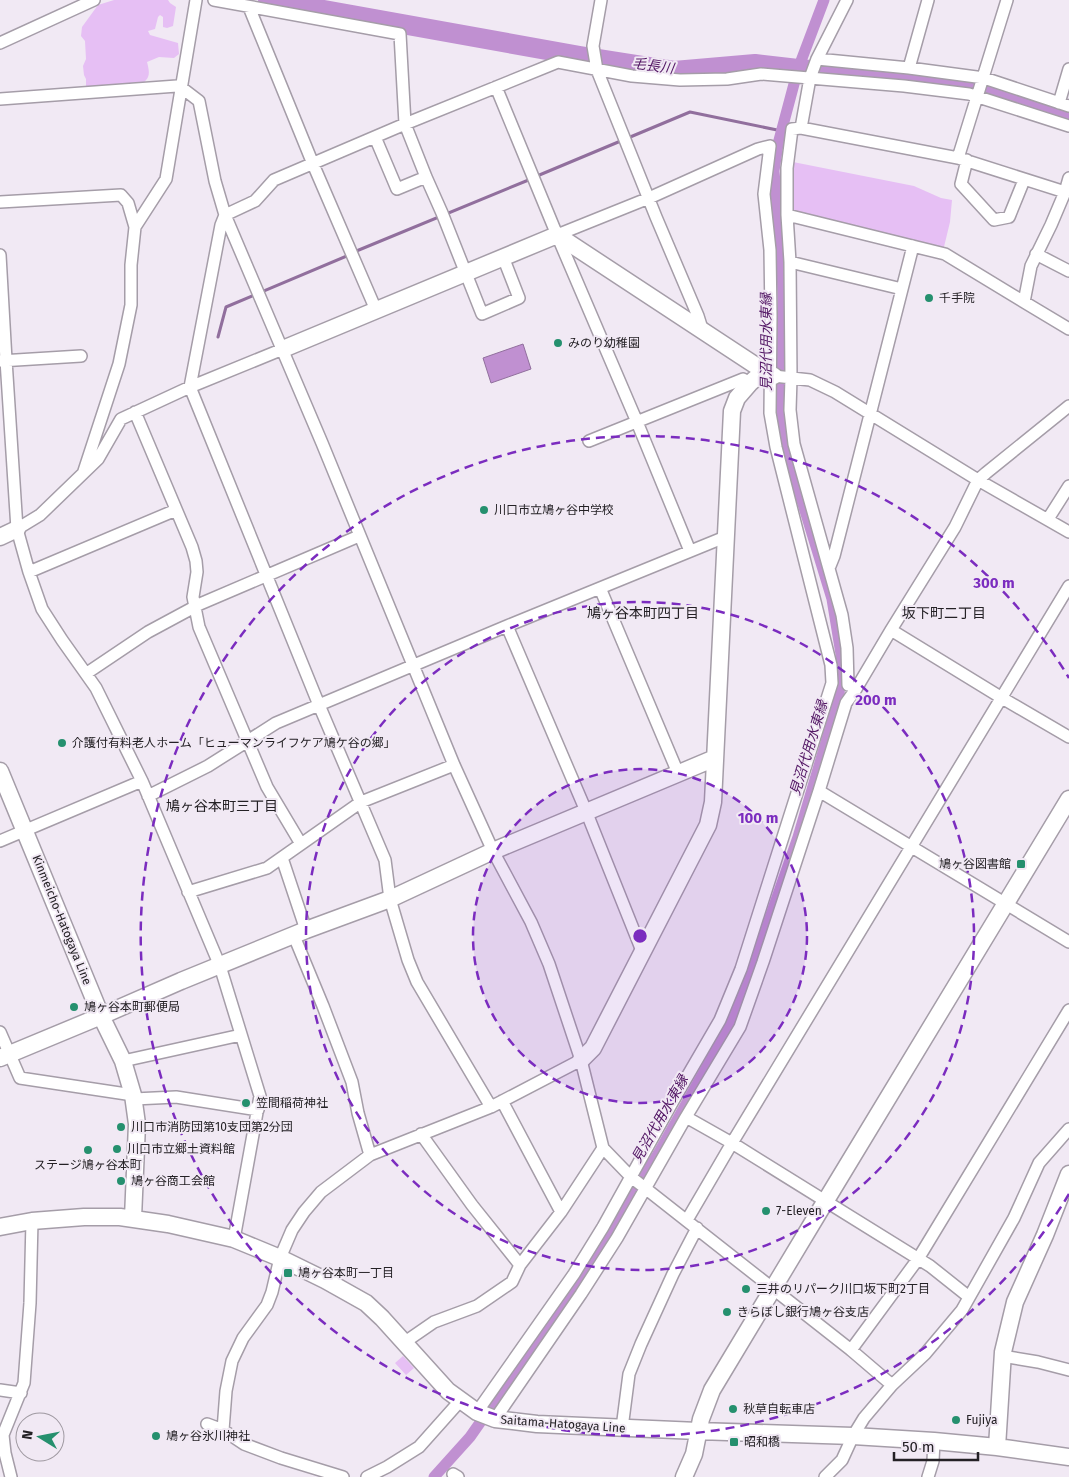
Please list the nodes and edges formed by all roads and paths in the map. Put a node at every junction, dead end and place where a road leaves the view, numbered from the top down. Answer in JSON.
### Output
{"nodes":[{"id":1,"x":94,"y":0,"type":"edge"},
{"id":2,"x":196,"y":0,"type":"edge"},
{"id":3,"x":214,"y":0,"type":"edge"},
{"id":4,"x":602,"y":0,"type":"edge"},
{"id":5,"x":847,"y":0,"type":"edge"},
{"id":6,"x":928,"y":0,"type":"edge"},
{"id":7,"x":1007,"y":0,"type":"edge"},
{"id":8,"x":249,"y":7,"type":"junction"},
{"id":9,"x":0,"y":43,"type":"edge"},
{"id":10,"x":818,"y":59,"type":"junction"},
{"id":11,"x":908,"y":68,"type":"junction"},
{"id":12,"x":1069,"y":69,"type":"edge"},
{"id":13,"x":597,"y":70,"type":"junction"},
{"id":14,"x":810,"y":78,"type":"junction"},
{"id":15,"x":984,"y":78,"type":"junction"},
{"id":16,"x":496,"y":87,"type":"junction"},
{"id":17,"x":182,"y":88,"type":"junction"},
{"id":18,"x":978,"y":97,"type":"junction"},
{"id":19,"x":0,"y":100,"type":"edge"},
{"id":20,"x":1064,"y":104,"type":"edge"},
{"id":21,"x":405,"y":124,"type":"junction"},
{"id":22,"x":1069,"y":126,"type":"edge"},
{"id":23,"x":801,"y":128,"type":"junction"},
{"id":24,"x":376,"y":137,"type":"junction"},
{"id":25,"x":963,"y":159,"type":"junction"},
{"id":26,"x":313,"y":164,"type":"junction"},
{"id":27,"x":426,"y":177,"type":"junction"},
{"id":28,"x":1069,"y":178,"type":"edge"},
{"id":29,"x":1024,"y":180,"type":"junction"},
{"id":30,"x":1065,"y":192,"type":"junction"},
{"id":31,"x":648,"y":198,"type":"junction"},
{"id":32,"x":0,"y":202,"type":"edge"},
{"id":33,"x":225,"y":214,"type":"junction"},
{"id":34,"x":787,"y":214,"type":"junction"},
{"id":35,"x":135,"y":227,"type":"junction"},
{"id":36,"x":557,"y":235,"type":"junction"},
{"id":37,"x":913,"y":246,"type":"junction"},
{"id":38,"x":1036,"y":254,"type":"junction"},
{"id":39,"x":0,"y":255,"type":"edge"},
{"id":40,"x":503,"y":258,"type":"junction"},
{"id":41,"x":790,"y":262,"type":"junction"},
{"id":42,"x":1069,"y":271,"type":"edge"},
{"id":43,"x":466,"y":274,"type":"junction"},
{"id":44,"x":902,"y":289,"type":"junction"},
{"id":45,"x":1024,"y":302,"type":"junction"},
{"id":46,"x":376,"y":310,"type":"junction"},
{"id":47,"x":1069,"y":329,"type":"edge"},
{"id":48,"x":703,"y":332,"type":"junction"},
{"id":49,"x":283,"y":349,"type":"junction"},
{"id":50,"x":81,"y":356,"type":"dead end"},
{"id":51,"x":3,"y":360,"type":"edge"},
{"id":52,"x":770,"y":374,"type":"junction"},
{"id":53,"x":791,"y":378,"type":"junction"},
{"id":54,"x":750,"y":383,"type":"junction"},
{"id":55,"x":190,"y":388,"type":"junction"},
{"id":56,"x":1069,"y":406,"type":"edge"},
{"id":57,"x":135,"y":412,"type":"junction"},
{"id":58,"x":870,"y":413,"type":"junction"},
{"id":59,"x":637,"y":422,"type":"junction"},
{"id":60,"x":589,"y":441,"type":"dead end"},
{"id":61,"x":84,"y":471,"type":"junction"},
{"id":62,"x":978,"y":480,"type":"junction"},
{"id":63,"x":1069,"y":486,"type":"edge"},
{"id":64,"x":176,"y":510,"type":"junction"},
{"id":65,"x":1048,"y":520,"type":"junction"},
{"id":66,"x":17,"y":530,"type":"junction"},
{"id":67,"x":1069,"y":532,"type":"edge"},
{"id":68,"x":360,"y":536,"type":"junction"},
{"id":69,"x":0,"y":537,"type":"edge"},
{"id":70,"x":725,"y":537,"type":"junction"},
{"id":71,"x":690,"y":551,"type":"junction"},
{"id":72,"x":830,"y":566,"type":"junction"},
{"id":73,"x":30,"y":572,"type":"junction"},
{"id":74,"x":267,"y":574,"type":"junction"},
{"id":75,"x":1069,"y":586,"type":"edge"},
{"id":76,"x":600,"y":588,"type":"junction"},
{"id":77,"x":195,"y":607,"type":"junction"},
{"id":78,"x":507,"y":626,"type":"junction"},
{"id":79,"x":891,"y":630,"type":"junction"},
{"id":80,"x":414,"y":665,"type":"junction"},
{"id":81,"x":87,"y":674,"type":"junction"},
{"id":82,"x":832,"y":683,"type":"junction"},
{"id":83,"x":852,"y":687,"type":"junction"},
{"id":84,"x":1002,"y":698,"type":"junction"},
{"id":85,"x":319,"y":705,"type":"junction"},
{"id":86,"x":1069,"y":737,"type":"edge"},
{"id":87,"x":247,"y":742,"type":"junction"},
{"id":88,"x":715,"y":758,"type":"junction"},
{"id":89,"x":454,"y":765,"type":"junction"},
{"id":90,"x":0,"y":770,"type":"edge"},
{"id":91,"x":678,"y":773,"type":"junction"},
{"id":92,"x":142,"y":781,"type":"junction"},
{"id":93,"x":819,"y":791,"type":"junction"},
{"id":94,"x":148,"y":796,"type":"junction"},
{"id":95,"x":1069,"y":800,"type":"edge"},
{"id":96,"x":361,"y":802,"type":"junction"},
{"id":97,"x":586,"y":811,"type":"junction"},
{"id":98,"x":25,"y":831,"type":"junction"},
{"id":99,"x":0,"y":841,"type":"edge"},
{"id":100,"x":301,"y":844,"type":"junction"},
{"id":101,"x":911,"y":847,"type":"junction"},
{"id":102,"x":493,"y":850,"type":"junction"},
{"id":103,"x":282,"y":858,"type":"junction"},
{"id":104,"x":188,"y":892,"type":"junction"},
{"id":105,"x":390,"y":898,"type":"junction"},
{"id":106,"x":1005,"y":904,"type":"junction"},
{"id":107,"x":300,"y":933,"type":"junction"},
{"id":108,"x":1069,"y":942,"type":"edge"},
{"id":109,"x":642,"y":951,"type":"junction"},
{"id":110,"x":220,"y":966,"type":"junction"},
{"id":111,"x":1069,"y":1010,"type":"edge"},
{"id":112,"x":102,"y":1016,"type":"junction"},
{"id":113,"x":0,"y":1032,"type":"edge"},
{"id":114,"x":241,"y":1035,"type":"junction"},
{"id":115,"x":5,"y":1056,"type":"edge"},
{"id":116,"x":581,"y":1060,"type":"junction"},
{"id":117,"x":123,"y":1061,"type":"junction"},
{"id":118,"x":134,"y":1097,"type":"junction"},
{"id":119,"x":502,"y":1101,"type":"junction"},
{"id":120,"x":491,"y":1107,"type":"junction"},
{"id":121,"x":258,"y":1110,"type":"junction"},
{"id":122,"x":686,"y":1117,"type":"junction"},
{"id":123,"x":1069,"y":1129,"type":"edge"},
{"id":124,"x":421,"y":1134,"type":"junction"},
{"id":125,"x":732,"y":1144,"type":"junction"},
{"id":126,"x":603,"y":1148,"type":"junction"},
{"id":127,"x":370,"y":1154,"type":"junction"},
{"id":128,"x":1069,"y":1174,"type":"edge"},
{"id":129,"x":631,"y":1177,"type":"junction"},
{"id":130,"x":645,"y":1188,"type":"junction"},
{"id":131,"x":825,"y":1202,"type":"junction"},
{"id":132,"x":561,"y":1212,"type":"junction"},
{"id":133,"x":133,"y":1218,"type":"junction"},
{"id":134,"x":687,"y":1220,"type":"junction"},
{"id":135,"x":32,"y":1221,"type":"junction"},
{"id":136,"x":0,"y":1227,"type":"edge"},
{"id":137,"x":697,"y":1228,"type":"junction"},
{"id":138,"x":234,"y":1239,"type":"junction"},
{"id":139,"x":280,"y":1258,"type":"junction"},
{"id":140,"x":918,"y":1259,"type":"junction"},
{"id":141,"x":520,"y":1265,"type":"junction"},
{"id":142,"x":773,"y":1288,"type":"junction"},
{"id":143,"x":968,"y":1297,"type":"junction"},
{"id":144,"x":404,"y":1342,"type":"junction"},
{"id":145,"x":851,"y":1350,"type":"junction"},
{"id":146,"x":1002,"y":1356,"type":"junction"},
{"id":147,"x":1069,"y":1370,"type":"edge"},
{"id":148,"x":892,"y":1385,"type":"junction"},
{"id":149,"x":0,"y":1390,"type":"edge"},
{"id":150,"x":21,"y":1393,"type":"junction"},
{"id":151,"x":460,"y":1401,"type":"junction"},
{"id":152,"x":485,"y":1416,"type":"junction"},
{"id":153,"x":207,"y":1424,"type":"dead end"},
{"id":154,"x":622,"y":1428,"type":"junction"},
{"id":155,"x":223,"y":1430,"type":"junction"},
{"id":156,"x":698,"y":1431,"type":"junction"},
{"id":157,"x":853,"y":1436,"type":"junction"},
{"id":158,"x":934,"y":1441,"type":"junction"},
{"id":159,"x":997,"y":1447,"type":"junction"},
{"id":160,"x":1069,"y":1457,"type":"edge"},
{"id":161,"x":0,"y":1472,"type":"edge"},
{"id":162,"x":11,"y":1477,"type":"edge"},
{"id":163,"x":343,"y":1477,"type":"edge"},
{"id":164,"x":367,"y":1477,"type":"edge"},
{"id":165,"x":684,"y":1477,"type":"edge"},
{"id":166,"x":826,"y":1477,"type":"edge"},
{"id":167,"x":928,"y":1477,"type":"edge"}],
"edges":[{"from":1,"to":9,"type":"street"},
{"from":2,"to":17,"type":"street"},
{"from":3,"to":8,"type":"street"},
{"from":4,"to":13,"type":"street"},
{"from":5,"to":10,"type":"street"},
{"from":6,"to":11,"type":"street"},
{"from":7,"to":15,"type":"street"},
{"from":8,"to":21,"type":"street"},
{"from":8,"to":26,"type":"street"},
{"from":10,"to":11,"type":"street"},
{"from":10,"to":14,"type":"street"},
{"from":11,"to":15,"type":"street"},
{"from":12,"to":20,"type":"street"},
{"from":13,"to":14,"type":"street"},
{"from":13,"to":16,"type":"street"},
{"from":13,"to":31,"type":"street"},
{"from":14,"to":18,"type":"street"},
{"from":14,"to":23,"type":"street"},
{"from":15,"to":18,"type":"street"},
{"from":15,"to":20,"type":"street"},
{"from":16,"to":21,"type":"street"},
{"from":16,"to":36,"type":"street"},
{"from":17,"to":19,"type":"street"},
{"from":17,"to":33,"type":"street"},
{"from":17,"to":35,"type":"street"},
{"from":18,"to":22,"type":"street"},
{"from":18,"to":25,"type":"street"},
{"from":21,"to":24,"type":"street"},
{"from":21,"to":27,"type":"street"},
{"from":23,"to":25,"type":"street"},
{"from":23,"to":34,"type":"street"},
{"from":24,"to":26,"type":"street"},
{"from":24,"to":27,"type":"street"},
{"from":25,"to":29,"type":"street"},
{"from":25,"to":29,"type":"street"},
{"from":26,"to":33,"type":"street"},
{"from":26,"to":46,"type":"street"},
{"from":27,"to":43,"type":"street"},
{"from":28,"to":30,"type":"street"},
{"from":29,"to":30,"type":"street"},
{"from":30,"to":38,"type":"street"},
{"from":31,"to":36,"type":"street"},
{"from":31,"to":48,"type":"street"},
{"from":31,"to":52,"type":"street"},
{"from":32,"to":35,"type":"street"},
{"from":33,"to":49,"type":"street"},
{"from":33,"to":55,"type":"street"},
{"from":34,"to":37,"type":"street"},
{"from":34,"to":41,"type":"street"},
{"from":35,"to":61,"type":"street"},
{"from":36,"to":40,"type":"street"},
{"from":36,"to":48,"type":"street"},
{"from":36,"to":59,"type":"street"},
{"from":37,"to":44,"type":"street"},
{"from":37,"to":45,"type":"street"},
{"from":38,"to":42,"type":"street"},
{"from":38,"to":45,"type":"street"},
{"from":39,"to":51,"type":"street"},
{"from":40,"to":43,"type":"street"},
{"from":40,"to":43,"type":"street"},
{"from":41,"to":44,"type":"street"},
{"from":41,"to":53,"type":"street"},
{"from":43,"to":46,"type":"street"},
{"from":44,"to":58,"type":"street"},
{"from":45,"to":47,"type":"street"},
{"from":46,"to":49,"type":"street"},
{"from":48,"to":52,"type":"street"},
{"from":49,"to":55,"type":"street"},
{"from":49,"to":68,"type":"street"},
{"from":50,"to":51,"type":"street"},
{"from":51,"to":66,"type":"street"},
{"from":52,"to":53,"type":"street"},
{"from":52,"to":54,"type":"street"},
{"from":52,"to":82,"type":"street"},
{"from":53,"to":58,"type":"street"},
{"from":53,"to":72,"type":"street"},
{"from":54,"to":59,"type":"street"},
{"from":54,"to":70,"type":"street"},
{"from":55,"to":57,"type":"street"},
{"from":55,"to":74,"type":"street"},
{"from":56,"to":62,"type":"street"},
{"from":57,"to":61,"type":"street"},
{"from":57,"to":64,"type":"street"},
{"from":58,"to":62,"type":"street"},
{"from":58,"to":72,"type":"street"},
{"from":59,"to":60,"type":"street"},
{"from":59,"to":71,"type":"street"},
{"from":61,"to":66,"type":"street"},
{"from":62,"to":65,"type":"street"},
{"from":62,"to":79,"type":"street"},
{"from":63,"to":65,"type":"street"},
{"from":64,"to":73,"type":"street"},
{"from":64,"to":77,"type":"street"},
{"from":65,"to":67,"type":"street"},
{"from":66,"to":69,"type":"street"},
{"from":66,"to":73,"type":"street"},
{"from":68,"to":74,"type":"street"},
{"from":68,"to":80,"type":"street"},
{"from":70,"to":71,"type":"street"},
{"from":70,"to":88,"type":"street"},
{"from":71,"to":76,"type":"street"},
{"from":72,"to":83,"type":"street"},
{"from":73,"to":81,"type":"street"},
{"from":74,"to":77,"type":"street"},
{"from":74,"to":85,"type":"street"},
{"from":75,"to":84,"type":"street"},
{"from":76,"to":78,"type":"street"},
{"from":76,"to":91,"type":"street"},
{"from":77,"to":81,"type":"street"},
{"from":77,"to":87,"type":"street"},
{"from":78,"to":80,"type":"street"},
{"from":78,"to":97,"type":"street"},
{"from":79,"to":83,"type":"street"},
{"from":79,"to":84,"type":"street"},
{"from":80,"to":85,"type":"street"},
{"from":80,"to":89,"type":"street"},
{"from":81,"to":92,"type":"street"},
{"from":82,"to":83,"type":"street"},
{"from":82,"to":129,"type":"street"},
{"from":83,"to":93,"type":"street"},
{"from":84,"to":86,"type":"street"},
{"from":84,"to":101,"type":"street"},
{"from":85,"to":87,"type":"street"},
{"from":85,"to":96,"type":"street"},
{"from":87,"to":94,"type":"street"},
{"from":87,"to":100,"type":"street"},
{"from":88,"to":91,"type":"street"},
{"from":88,"to":109,"type":"street"},
{"from":89,"to":96,"type":"street"},
{"from":89,"to":102,"type":"street"},
{"from":90,"to":98,"type":"street","name":"Kinmeicho-Hatogaya Line"},
{"from":91,"to":97,"type":"street"},
{"from":92,"to":94,"type":"street"},
{"from":92,"to":98,"type":"street"},
{"from":93,"to":101,"type":"street"},
{"from":93,"to":122,"type":"street"},
{"from":94,"to":104,"type":"street"},
{"from":95,"to":106,"type":"street"},
{"from":96,"to":100,"type":"street"},
{"from":96,"to":105,"type":"street"},
{"from":97,"to":102,"type":"street"},
{"from":97,"to":109,"type":"street"},
{"from":98,"to":99,"type":"street"},
{"from":98,"to":112,"type":"street","name":"Kinmeicho-Hatogaya Line"},
{"from":100,"to":103,"type":"street"},
{"from":101,"to":106,"type":"street"},
{"from":101,"to":125,"type":"street"},
{"from":102,"to":105,"type":"street"},
{"from":102,"to":116,"type":"street"},
{"from":103,"to":104,"type":"street"},
{"from":103,"to":107,"type":"street"},
{"from":104,"to":110,"type":"street"},
{"from":105,"to":107,"type":"street"},
{"from":105,"to":120,"type":"street"},
{"from":106,"to":108,"type":"street"},
{"from":106,"to":131,"type":"street"},
{"from":107,"to":110,"type":"street"},
{"from":107,"to":127,"type":"street"},
{"from":109,"to":116,"type":"street"},
{"from":110,"to":112,"type":"street"},
{"from":110,"to":114,"type":"street"},
{"from":111,"to":140,"type":"street"},
{"from":112,"to":115,"type":"street"},
{"from":112,"to":117,"type":"street","name":"Kinmeicho-Hatogaya Line"},
{"from":113,"to":115,"type":"street"},
{"from":114,"to":117,"type":"street"},
{"from":114,"to":121,"type":"street"},
{"from":115,"to":118,"type":"street"},
{"from":116,"to":119,"type":"street"},
{"from":116,"to":126,"type":"street"},
{"from":117,"to":118,"type":"street","name":"Kinmeicho-Hatogaya Line"},
{"from":118,"to":121,"type":"street"},
{"from":118,"to":133,"type":"street","name":"Kinmeicho-Hatogaya Line"},
{"from":119,"to":120,"type":"street"},
{"from":119,"to":132,"type":"street"},
{"from":120,"to":124,"type":"street"},
{"from":121,"to":138,"type":"street"},
{"from":122,"to":125,"type":"street"},
{"from":122,"to":130,"type":"street"},
{"from":123,"to":143,"type":"street"},
{"from":124,"to":127,"type":"street"},
{"from":124,"to":141,"type":"street"},
{"from":125,"to":131,"type":"street"},
{"from":125,"to":134,"type":"street"},
{"from":126,"to":129,"type":"street"},
{"from":126,"to":132,"type":"street"},
{"from":127,"to":139,"type":"street"},
{"from":128,"to":146,"type":"street"},
{"from":129,"to":130,"type":"street"},
{"from":129,"to":152,"type":"street"},
{"from":130,"to":134,"type":"street"},
{"from":130,"to":152,"type":"street"},
{"from":131,"to":140,"type":"street"},
{"from":131,"to":142,"type":"street"},
{"from":132,"to":141,"type":"street"},
{"from":133,"to":135,"type":"street","name":"Saitama-Hatogaya Line"},
{"from":133,"to":138,"type":"street","name":"Saitama-Hatogaya Line"},
{"from":134,"to":137,"type":"street"},
{"from":135,"to":136,"type":"street","name":"Saitama-Hatogaya Line"},
{"from":135,"to":150,"type":"street"},
{"from":137,"to":142,"type":"street"},
{"from":137,"to":154,"type":"street"},
{"from":138,"to":139,"type":"street","name":"Saitama-Hatogaya Line"},
{"from":139,"to":144,"type":"street","name":"Saitama-Hatogaya Line"},
{"from":139,"to":155,"type":"street"},
{"from":140,"to":143,"type":"street"},
{"from":140,"to":145,"type":"street"},
{"from":141,"to":144,"type":"street"},
{"from":142,"to":145,"type":"street"},
{"from":142,"to":156,"type":"street"},
{"from":143,"to":148,"type":"street"},
{"from":144,"to":151,"type":"street","name":"Saitama-Hatogaya Line"},
{"from":145,"to":148,"type":"street"},
{"from":146,"to":147,"type":"street"},
{"from":146,"to":159,"type":"street"},
{"from":148,"to":157,"type":"street"},
{"from":149,"to":150,"type":"street"},
{"from":150,"to":162,"type":"street"},
{"from":151,"to":152,"type":"street","name":"Saitama-Hatogaya Line"},
{"from":151,"to":164,"type":"street"},
{"from":152,"to":154,"type":"street","name":"Saitama-Hatogaya Line"},
{"from":153,"to":155,"type":"street"},
{"from":154,"to":156,"type":"street","name":"Saitama-Hatogaya Line"},
{"from":155,"to":163,"type":"street"},
{"from":156,"to":157,"type":"street","name":"Saitama-Hatogaya Line"},
{"from":156,"to":165,"type":"street"},
{"from":157,"to":158,"type":"street","name":"Saitama-Hatogaya Line"},
{"from":157,"to":166,"type":"street"},
{"from":158,"to":159,"type":"street","name":"Saitama-Hatogaya Line"},
{"from":158,"to":167,"type":"street"},
{"from":159,"to":160,"type":"street","name":"Saitama-Hatogaya Line"},
{"from":161,"to":162,"type":"street"}]}
